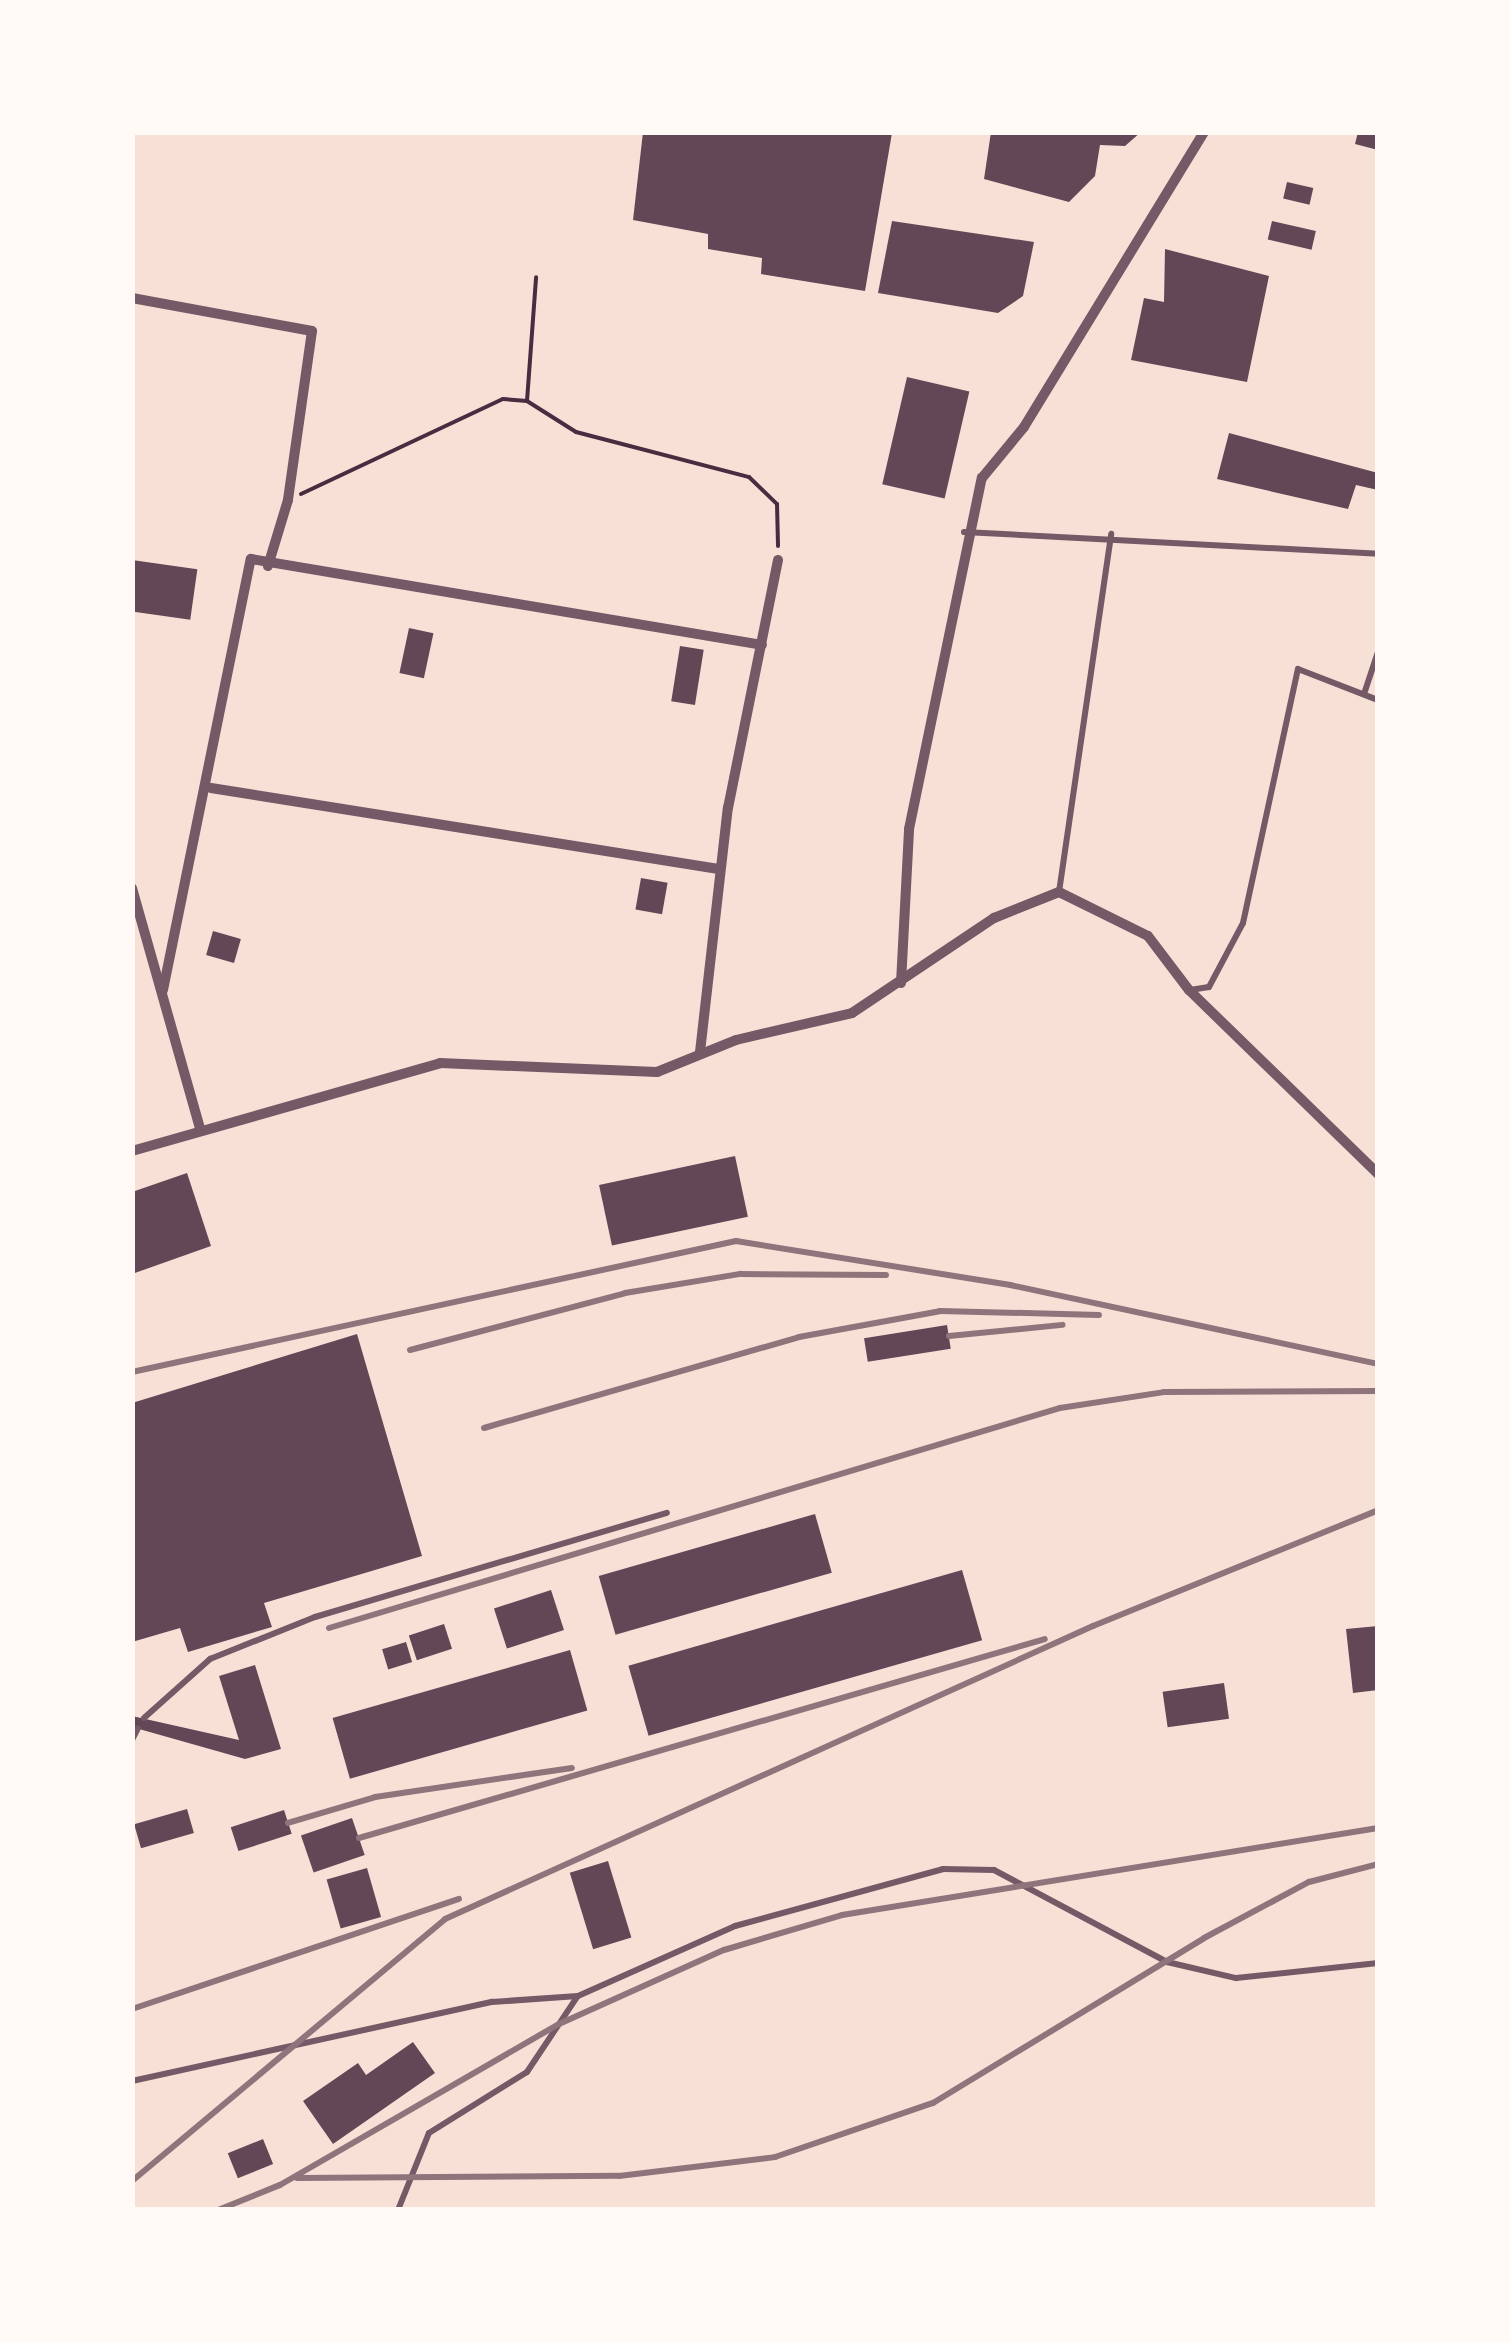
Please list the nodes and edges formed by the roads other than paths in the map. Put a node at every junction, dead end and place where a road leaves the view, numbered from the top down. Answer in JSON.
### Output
{"nodes":[{"id":1,"x":1204,"y":132,"type":"edge"},
{"id":2,"x":132,"y":298,"type":"edge"},
{"id":3,"x":964,"y":532,"type":"junction"},
{"id":4,"x":1111,"y":534,"type":"junction"},
{"id":5,"x":1378,"y":554,"type":"edge"},
{"id":6,"x":778,"y":560,"type":"road end"},
{"id":7,"x":268,"y":566,"type":"junction"},
{"id":8,"x":762,"y":645,"type":"junction"},
{"id":9,"x":1378,"y":652,"type":"edge"},
{"id":10,"x":1364,"y":694,"type":"junction"},
{"id":11,"x":1378,"y":700,"type":"edge"},
{"id":12,"x":210,"y":788,"type":"junction"},
{"id":13,"x":719,"y":869,"type":"junction"},
{"id":14,"x":132,"y":888,"type":"edge"},
{"id":15,"x":1059,"y":892,"type":"junction"},
{"id":16,"x":901,"y":982,"type":"junction"},
{"id":17,"x":163,"y":990,"type":"junction"},
{"id":18,"x":1189,"y":990,"type":"junction"},
{"id":19,"x":700,"y":1052,"type":"junction"},
{"id":20,"x":200,"y":1128,"type":"junction"},
{"id":21,"x":132,"y":1151,"type":"edge"},
{"id":22,"x":1378,"y":1174,"type":"edge"},
{"id":23,"x":668,"y":1513,"type":"dead end"},
{"id":24,"x":144,"y":1718,"type":"dead end"},
{"id":25,"x":138,"y":1728,"type":"dead end"},
{"id":26,"x":132,"y":1740,"type":"edge"},
{"id":27,"x":1378,"y":1963,"type":"edge"},
{"id":28,"x":578,"y":1996,"type":"junction"},
{"id":29,"x":132,"y":2081,"type":"edge"},
{"id":30,"x":398,"y":2210,"type":"edge"}],
"edges":[{"from":1,"to":3,"type":"street"},
{"from":2,"to":7,"type":"street"},
{"from":3,"to":4,"type":"lane"},
{"from":3,"to":16,"type":"street"},
{"from":4,"to":5,"type":"lane"},
{"from":4,"to":15,"type":"lane"},
{"from":6,"to":8,"type":"street"},
{"from":7,"to":8,"type":"street"},
{"from":7,"to":12,"type":"street"},
{"from":8,"to":13,"type":"street"},
{"from":9,"to":10,"type":"lane"},
{"from":10,"to":11,"type":"lane"},
{"from":10,"to":18,"type":"lane"},
{"from":12,"to":13,"type":"street"},
{"from":12,"to":17,"type":"street"},
{"from":13,"to":19,"type":"street"},
{"from":14,"to":17,"type":"street"},
{"from":15,"to":16,"type":"street"},
{"from":15,"to":18,"type":"street"},
{"from":16,"to":19,"type":"street"},
{"from":17,"to":20,"type":"street"},
{"from":18,"to":22,"type":"street"},
{"from":19,"to":20,"type":"street"},
{"from":20,"to":21,"type":"street"},
{"from":23,"to":24,"type":"lane"},
{"from":25,"to":26,"type":"lane"},
{"from":27,"to":28,"type":"lane"},
{"from":28,"to":29,"type":"lane"},
{"from":28,"to":30,"type":"lane"}]}
